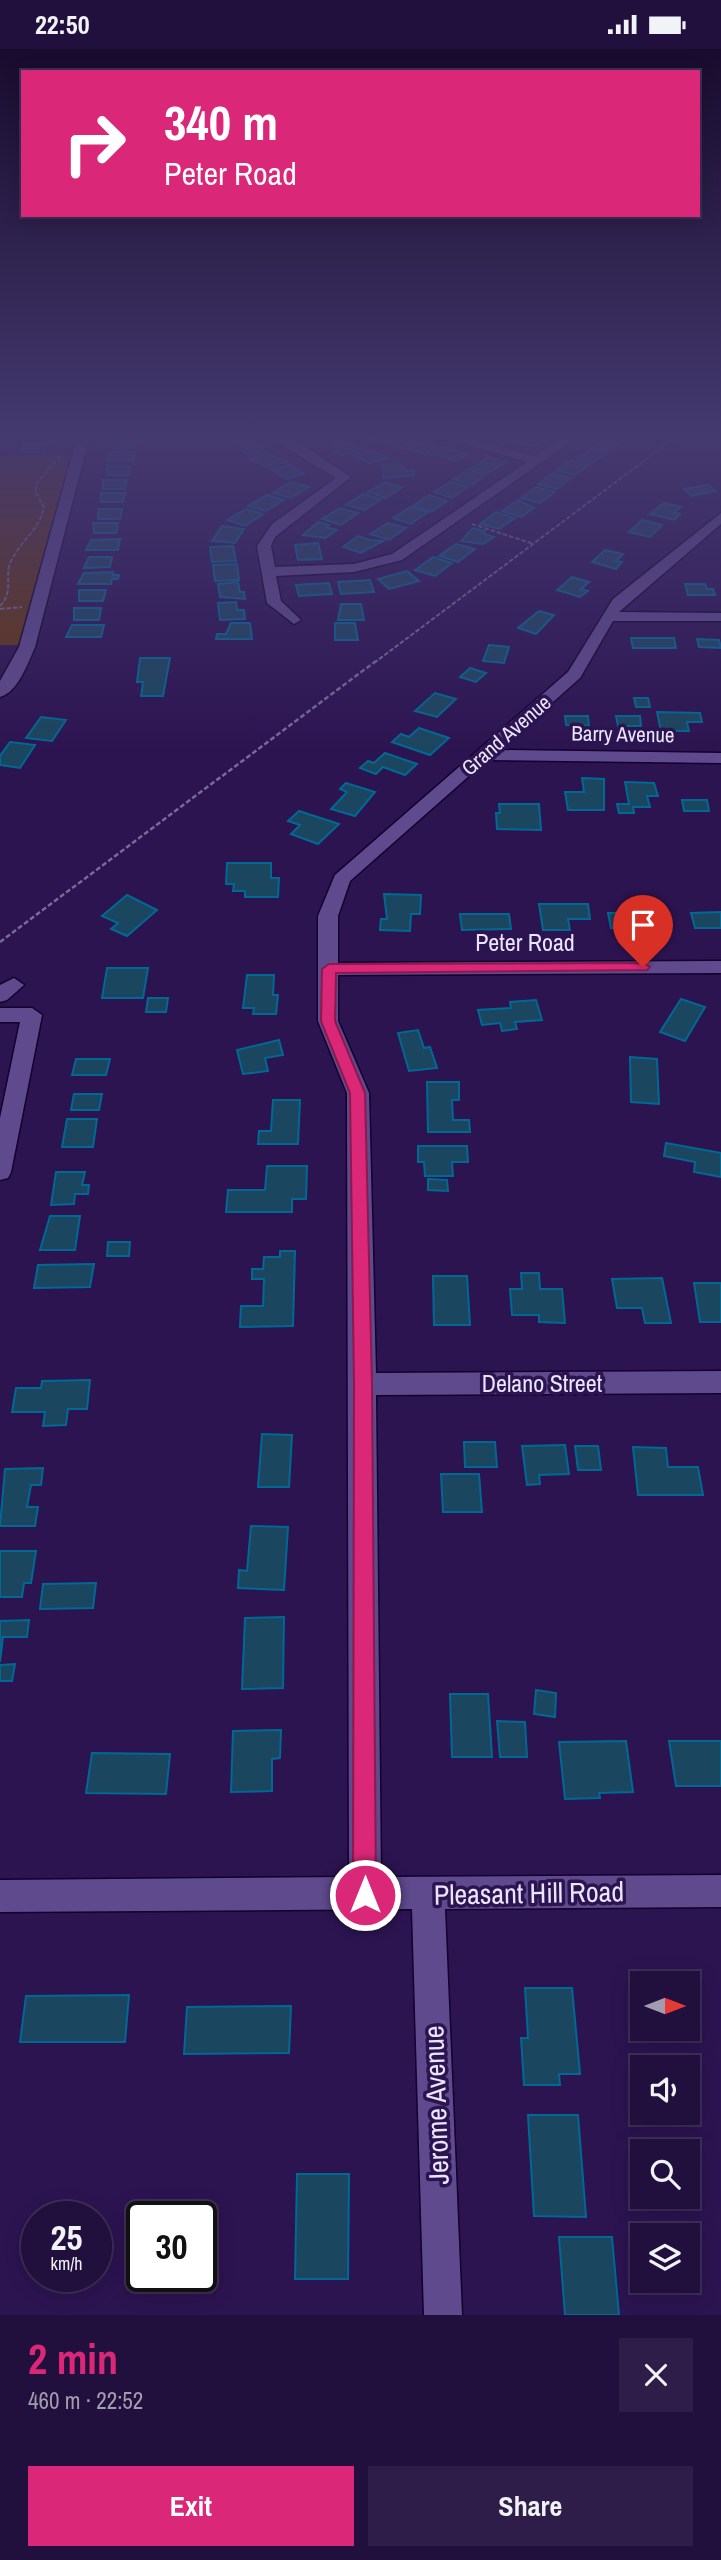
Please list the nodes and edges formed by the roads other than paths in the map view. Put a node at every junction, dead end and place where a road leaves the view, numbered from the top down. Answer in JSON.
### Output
{"nodes":[{"id":1,"x":56,"y":540,"type":"edge"},
{"id":2,"x":267,"y":540,"type":"edge"},
{"id":3,"x":422,"y":540,"type":"edge"},
{"id":4,"x":693,"y":540,"type":"edge"},
{"id":5,"x":268,"y":572,"type":"junction"},
{"id":6,"x":607,"y":616,"type":"junction"},
{"id":7,"x":721,"y":617,"type":"edge"},
{"id":8,"x":294,"y":621,"type":"dead end"},
{"id":9,"x":0,"y":692,"type":"edge"},
{"id":10,"x":483,"y":755,"type":"junction"},
{"id":11,"x":721,"y":758,"type":"edge"},
{"id":12,"x":721,"y":967,"type":"edge"},
{"id":13,"x":329,"y":969,"type":"junction"},
{"id":14,"x":0,"y":1015,"type":"edge"},
{"id":15,"x":0,"y":1172,"type":"edge"},
{"id":16,"x":721,"y":1382,"type":"edge"},
{"id":17,"x":363,"y":1384,"type":"junction"},
{"id":18,"x":721,"y":1891,"type":"edge"},
{"id":19,"x":428,"y":1894,"type":"junction"},
{"id":20,"x":365,"y":1895,"type":"junction"},
{"id":21,"x":0,"y":1896,"type":"edge"},
{"id":22,"x":443,"y":2315,"type":"edge"}],
"edges":[{"from":1,"to":9,"type":"street"},
{"from":2,"to":5,"type":"street"},
{"from":3,"to":5,"type":"street"},
{"from":4,"to":6,"type":"street","name":"Grand Avenue"},
{"from":5,"to":8,"type":"street"},
{"from":6,"to":7,"type":"street"},
{"from":6,"to":10,"type":"street","name":"Grand Avenue"},
{"from":10,"to":11,"type":"street","name":"Barry Avenue"},
{"from":10,"to":13,"type":"street","name":"Grand Avenue"},
{"from":12,"to":13,"type":"street","name":"Peter Road"},
{"from":13,"to":17,"type":"street"},
{"from":14,"to":15,"type":"street"},
{"from":16,"to":17,"type":"street","name":"Delano Street"},
{"from":17,"to":20,"type":"street"},
{"from":18,"to":19,"type":"street","name":"Pleasant Hill Road"},
{"from":19,"to":20,"type":"street","name":"Pleasant Hill Road"},
{"from":19,"to":22,"type":"street","name":"Jerome Avenue"},
{"from":20,"to":21,"type":"street","name":"Pleasant Hill Road"}]}
